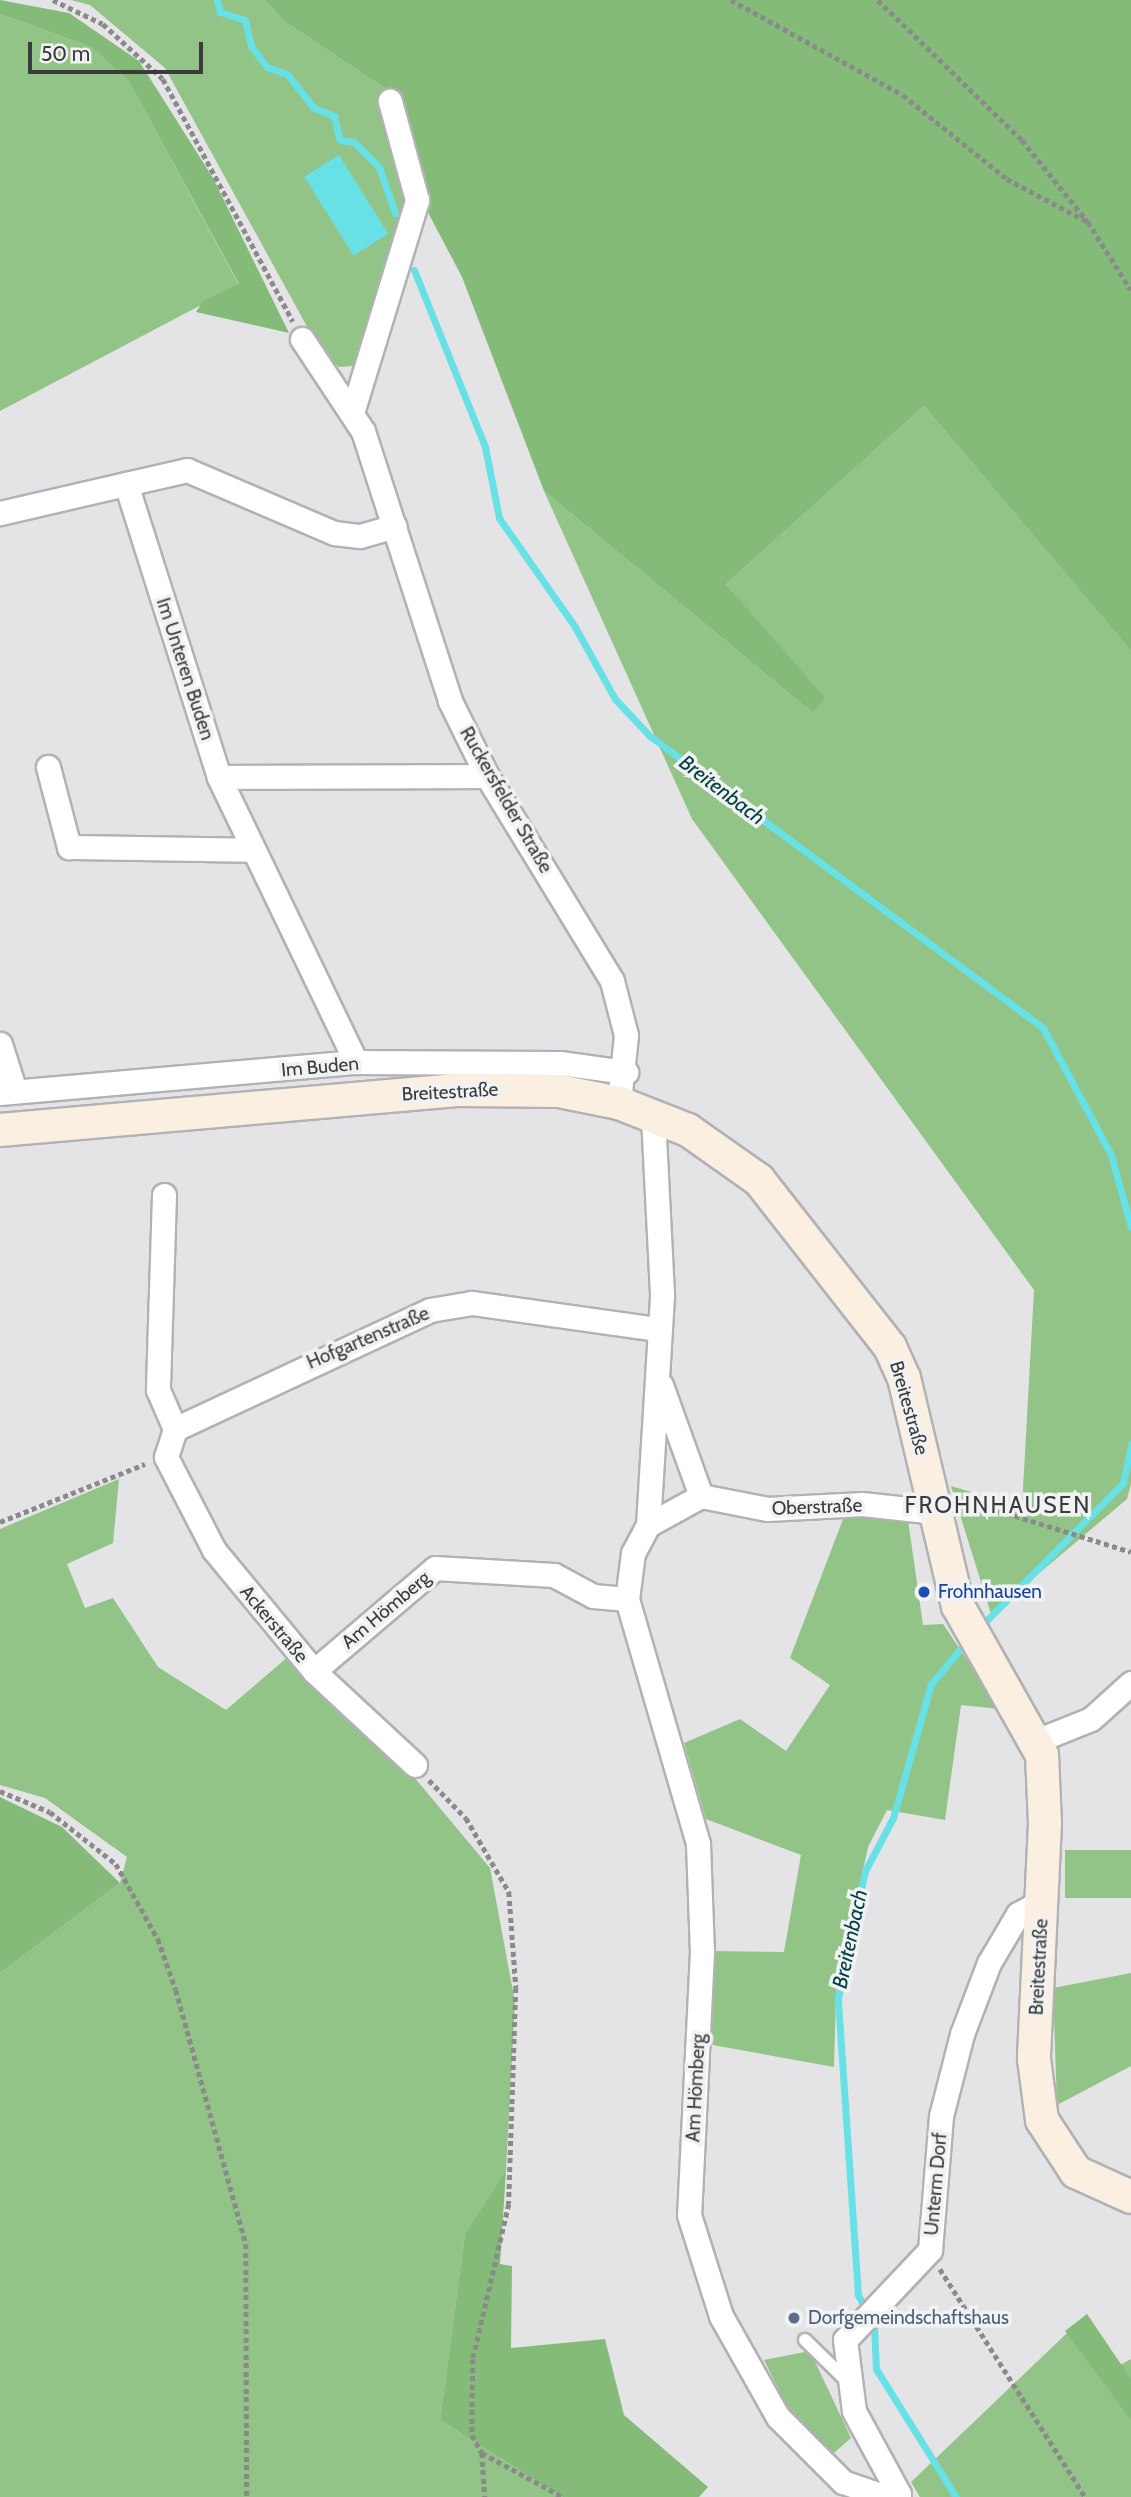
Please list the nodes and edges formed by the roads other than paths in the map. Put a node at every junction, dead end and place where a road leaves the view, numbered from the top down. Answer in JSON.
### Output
{"nodes":[{"id":1,"x":390,"y":101,"type":"dead end"},
{"id":2,"x":302,"y":339,"type":"road end"},
{"id":3,"x":352,"y":413,"type":"junction"},
{"id":4,"x":126,"y":484,"type":"junction"},
{"id":5,"x":0,"y":513,"type":"edge"},
{"id":6,"x":395,"y":526,"type":"junction"},
{"id":7,"x":48,"y":767,"type":"dead end"},
{"id":8,"x":487,"y":776,"type":"junction"},
{"id":9,"x":219,"y":777,"type":"junction"},
{"id":10,"x":253,"y":850,"type":"junction"},
{"id":11,"x":0,"y":1044,"type":"edge"},
{"id":12,"x":356,"y":1062,"type":"junction"},
{"id":13,"x":626,"y":1072,"type":"junction"},
{"id":14,"x":7,"y":1092,"type":"edge"},
{"id":15,"x":619,"y":1103,"type":"junction"},
{"id":16,"x":653,"y":1115,"type":"junction"},
{"id":17,"x":0,"y":1130,"type":"edge"},
{"id":18,"x":164,"y":1195,"type":"dead end"},
{"id":19,"x":657,"y":1329,"type":"junction"},
{"id":20,"x":657,"y":1375,"type":"junction"},
{"id":21,"x":175,"y":1429,"type":"junction"},
{"id":22,"x":701,"y":1496,"type":"junction"},
{"id":23,"x":935,"y":1506,"type":"junction"},
{"id":24,"x":648,"y":1525,"type":"junction"},
{"id":25,"x":627,"y":1599,"type":"junction"},
{"id":26,"x":314,"y":1671,"type":"junction"},
{"id":27,"x":1131,"y":1683,"type":"edge"},
{"id":28,"x":1036,"y":1741,"type":"junction"},
{"id":29,"x":415,"y":1765,"type":"road end"},
{"id":30,"x":1043,"y":1900,"type":"junction"},
{"id":31,"x":1131,"y":2197,"type":"edge"},
{"id":32,"x":805,"y":2340,"type":"dead end"},
{"id":33,"x":848,"y":2382,"type":"junction"},
{"id":34,"x":899,"y":2494,"type":"joint"}],
"edges":[{"from":1,"to":3,"type":"street"},
{"from":2,"to":3,"type":"street","name":"Ruckersfelder Straße"},
{"from":3,"to":6,"type":"street","name":"Ruckersfelder Straße"},
{"from":4,"to":5,"type":"street"},
{"from":4,"to":6,"type":"street"},
{"from":4,"to":9,"type":"street","name":"Im Unteren Buden"},
{"from":6,"to":8,"type":"street","name":"Ruckersfelder Straße"},
{"from":7,"to":10,"type":"street"},
{"from":8,"to":9,"type":"street"},
{"from":8,"to":13,"type":"street","name":"Ruckersfelder Straße"},
{"from":9,"to":10,"type":"street","name":"Im Unteren Buden"},
{"from":10,"to":12,"type":"street","name":"Im Unteren Buden"},
{"from":11,"to":14,"type":"street","name":"Im Buden"},
{"from":12,"to":13,"type":"street","name":"Im Buden"},
{"from":12,"to":14,"type":"street","name":"Im Buden"},
{"from":13,"to":15,"type":"street","name":"Ruckersfelder Straße"},
{"from":15,"to":16,"type":"street","name":"Breitestraße"},
{"from":15,"to":17,"type":"street","name":"Breitestraße"},
{"from":16,"to":19,"type":"street"},
{"from":16,"to":23,"type":"street","name":"Breitestraße"},
{"from":18,"to":21,"type":"street"},
{"from":19,"to":20,"type":"street"},
{"from":19,"to":21,"type":"street","name":"Hofgartenstraße"},
{"from":20,"to":22,"type":"street"},
{"from":20,"to":24,"type":"street"},
{"from":21,"to":26,"type":"street","name":"Ackerstraße"},
{"from":22,"to":23,"type":"street","name":"Oberstraße"},
{"from":22,"to":24,"type":"street"},
{"from":23,"to":28,"type":"street","name":"Breitestraße"},
{"from":24,"to":25,"type":"street","name":"Am Hömberg"},
{"from":25,"to":26,"type":"street","name":"Am Hömberg"},
{"from":25,"to":34,"type":"street","name":"Am Hömberg"},
{"from":26,"to":29,"type":"street","name":"Ackerstraße"},
{"from":27,"to":28,"type":"street"},
{"from":28,"to":30,"type":"street","name":"Breitestraße"},
{"from":30,"to":31,"type":"street","name":"Breitestraße"},
{"from":30,"to":33,"type":"street","name":"Unterm Dorf"},
{"from":32,"to":33,"type":"lane"},
{"from":33,"to":34,"type":"street","name":"Unterm Dorf"}]}
